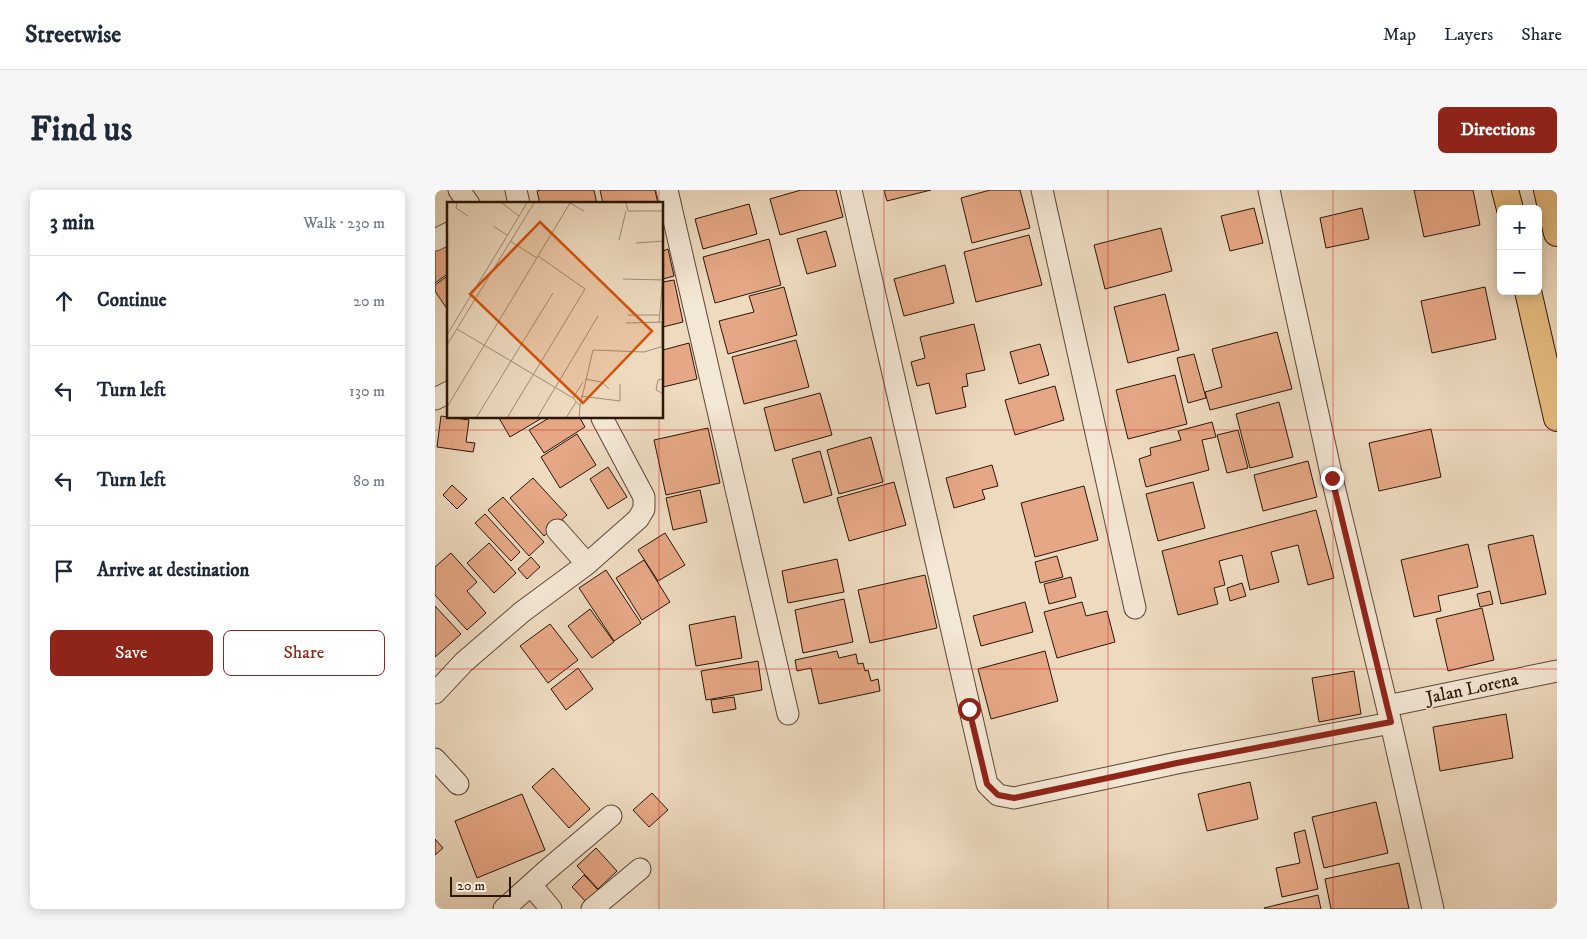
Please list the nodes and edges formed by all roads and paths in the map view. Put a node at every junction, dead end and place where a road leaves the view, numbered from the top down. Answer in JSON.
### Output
{"nodes":[{"id":1,"x":459,"y":190,"type":"edge"},
{"id":2,"x":667,"y":190,"type":"edge"},
{"id":3,"x":851,"y":190,"type":"edge"},
{"id":4,"x":1042,"y":190,"type":"edge"},
{"id":5,"x":1269,"y":190,"type":"edge"},
{"id":6,"x":1505,"y":190,"type":"edge"},
{"id":7,"x":1547,"y":190,"type":"edge"},
{"id":8,"x":468,"y":202,"type":"edge"},
{"id":9,"x":1508,"y":205,"type":"edge"},
{"id":10,"x":1557,"y":233,"type":"edge"},
{"id":11,"x":447,"y":234,"type":"edge"},
{"id":12,"x":435,"y":240,"type":"edge"},
{"id":13,"x":1529,"y":295,"type":"edge"},
{"id":14,"x":447,"y":393,"type":"edge"},
{"id":15,"x":435,"y":399,"type":"edge"},
{"id":16,"x":1557,"y":418,"type":"edge"},
{"id":17,"x":602,"y":419,"type":"edge"},
{"id":18,"x":557,"y":530,"type":"dead end"},
{"id":19,"x":587,"y":564,"type":"junction"},
{"id":20,"x":1135,"y":608,"type":"dead end"},
{"id":21,"x":1557,"y":671,"type":"edge"},
{"id":22,"x":435,"y":693,"type":"edge"},
{"id":23,"x":788,"y":714,"type":"dead end"},
{"id":24,"x":1389,"y":714,"type":"junction"},
{"id":25,"x":435,"y":759,"type":"edge"},
{"id":26,"x":458,"y":784,"type":"dead end"},
{"id":27,"x":611,"y":816,"type":"dead end"},
{"id":28,"x":639,"y":869,"type":"dead end"},
{"id":29,"x":531,"y":885,"type":"junction"},
{"id":30,"x":504,"y":909,"type":"edge"},
{"id":31,"x":551,"y":909,"type":"edge"},
{"id":32,"x":592,"y":909,"type":"edge"},
{"id":33,"x":1433,"y":909,"type":"edge"}],
"edges":[{"from":1,"to":8,"type":"street"},
{"from":2,"to":23,"type":"street"},
{"from":3,"to":24,"type":"street","name":"Jalan Lorena"},
{"from":4,"to":20,"type":"street"},
{"from":5,"to":24,"type":"street"},
{"from":6,"to":9,"type":"main road"},
{"from":7,"to":10,"type":"main road"},
{"from":11,"to":12,"type":"street"},
{"from":13,"to":16,"type":"main road"},
{"from":14,"to":15,"type":"street"},
{"from":17,"to":19,"type":"street"},
{"from":18,"to":19,"type":"street"},
{"from":19,"to":22,"type":"street"},
{"from":21,"to":24,"type":"street","name":"Jalan Lorena"},
{"from":24,"to":33,"type":"street"},
{"from":25,"to":26,"type":"street"},
{"from":27,"to":29,"type":"street"},
{"from":28,"to":32,"type":"street"},
{"from":29,"to":30,"type":"street"},
{"from":29,"to":31,"type":"street"}]}
